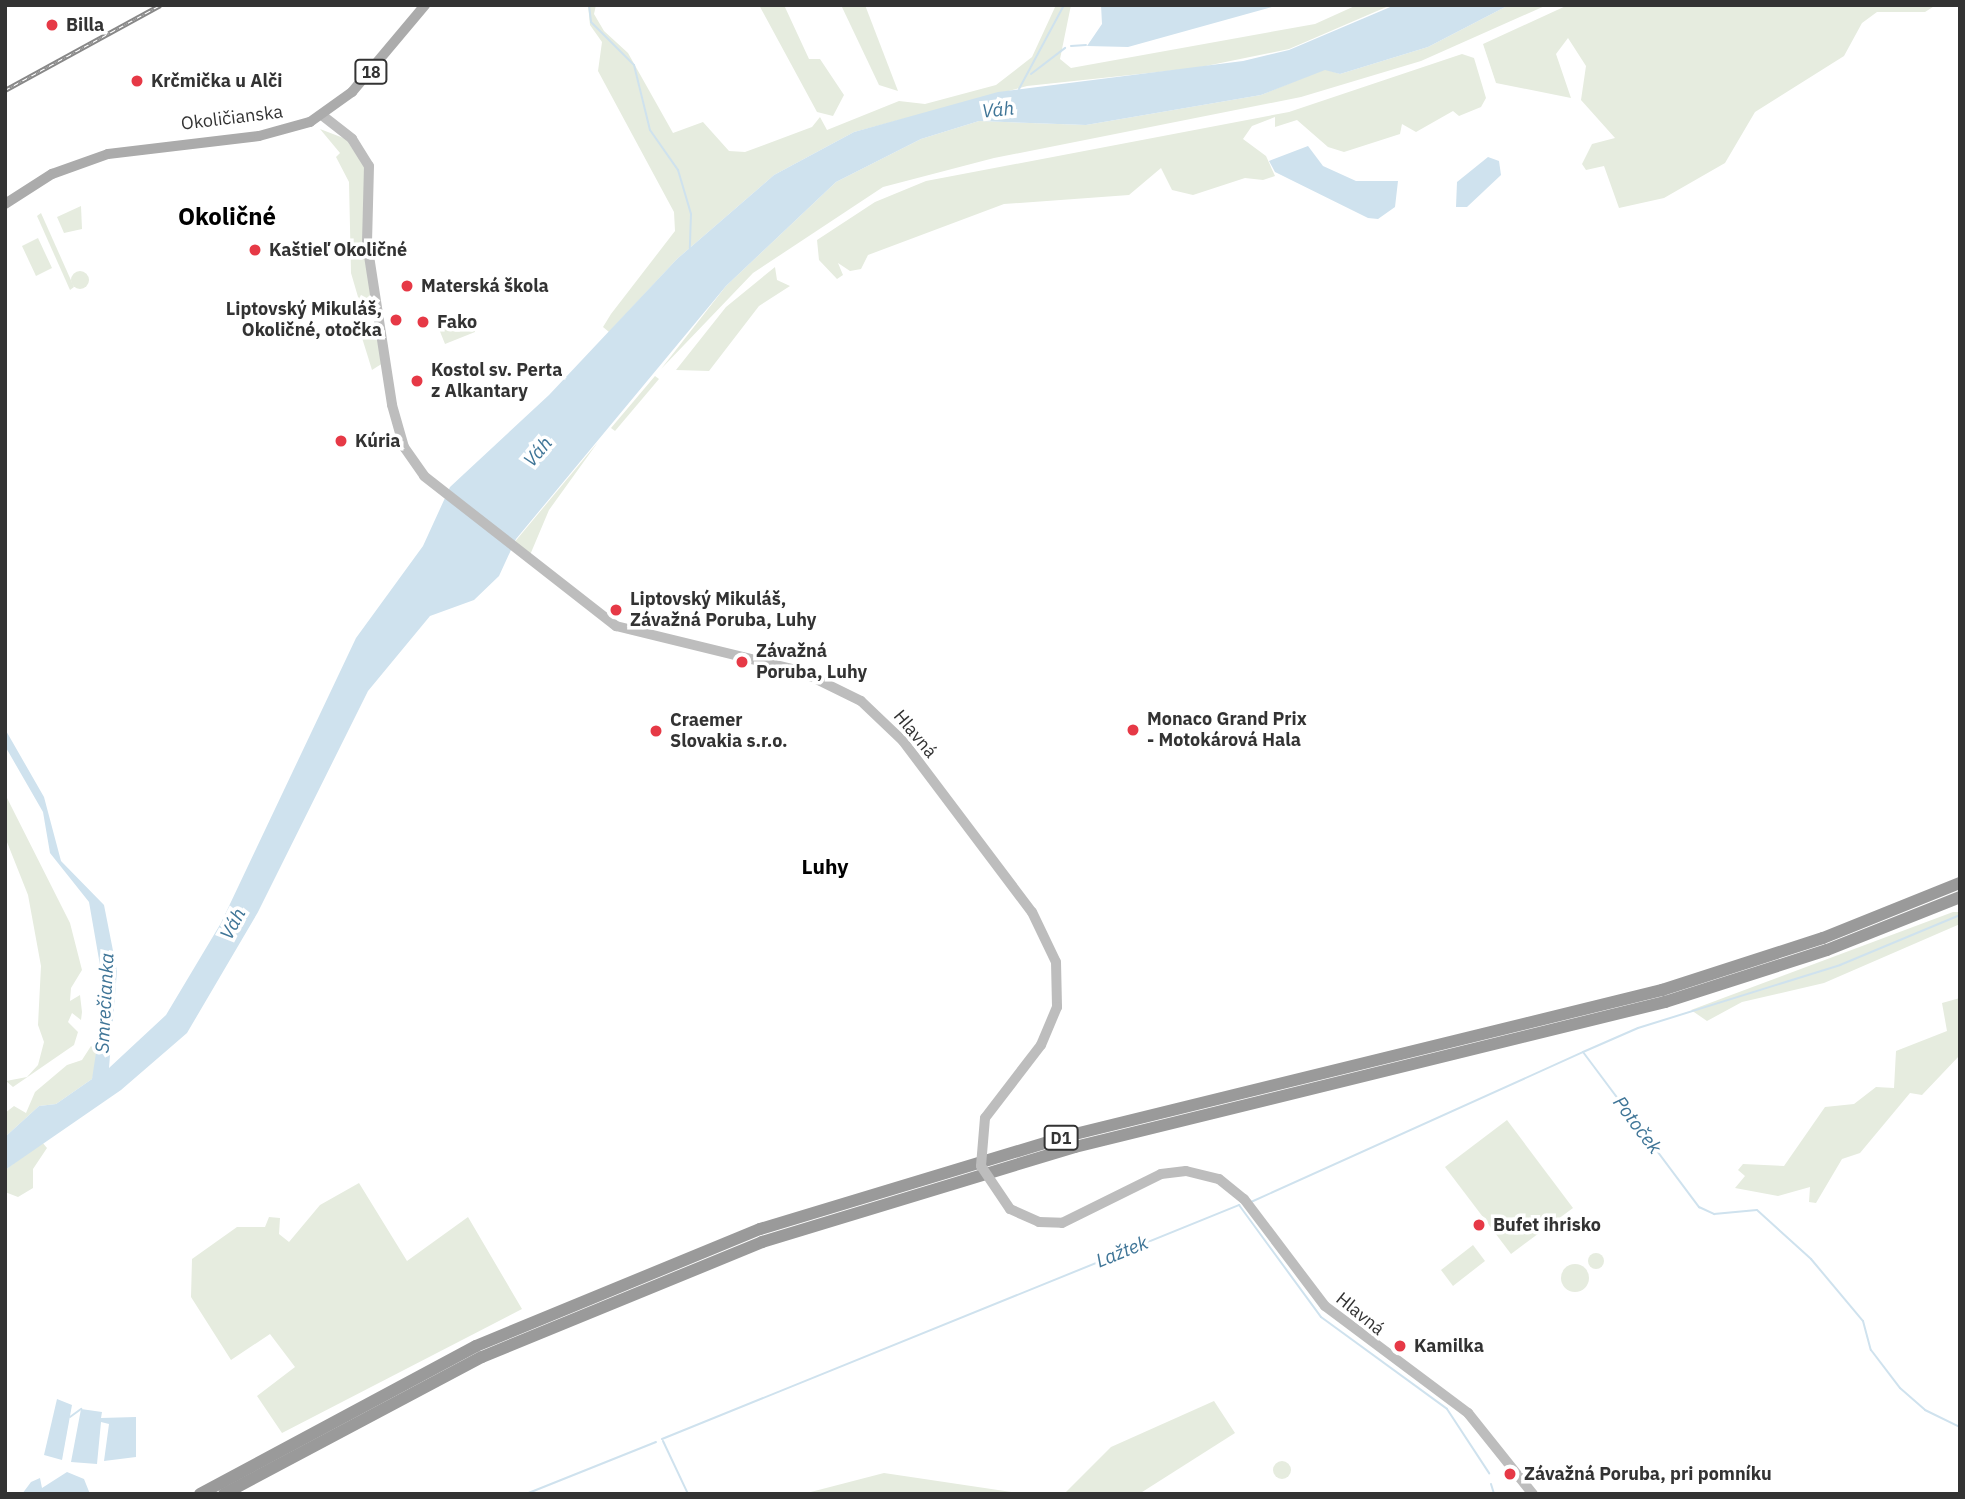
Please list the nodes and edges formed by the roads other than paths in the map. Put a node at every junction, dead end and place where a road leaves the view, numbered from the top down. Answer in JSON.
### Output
{"nodes":[{"id":1,"x":425,"y":5,"type":"edge"},
{"id":2,"x":323,"y":116,"type":"junction"},
{"id":3,"x":5,"y":204,"type":"edge"},
{"id":4,"x":1960,"y":883,"type":"edge"},
{"id":5,"x":1960,"y":897,"type":"edge"},
{"id":6,"x":200,"y":1494,"type":"edge"},
{"id":7,"x":224,"y":1494,"type":"edge"},
{"id":8,"x":1533,"y":1494,"type":"edge"}],
"edges":[{"from":1,"to":2,"type":"main road","name":"Okoličianska","number":"18"},
{"from":2,"to":3,"type":"main road","name":"Okoličianska","number":"18"},
{"from":2,"to":8,"type":"street","name":"Hlavná","bridge":true},
{"from":4,"to":6,"type":"highway","number":"D1"},
{"from":5,"to":7,"type":"highway","number":"D1"}]}
